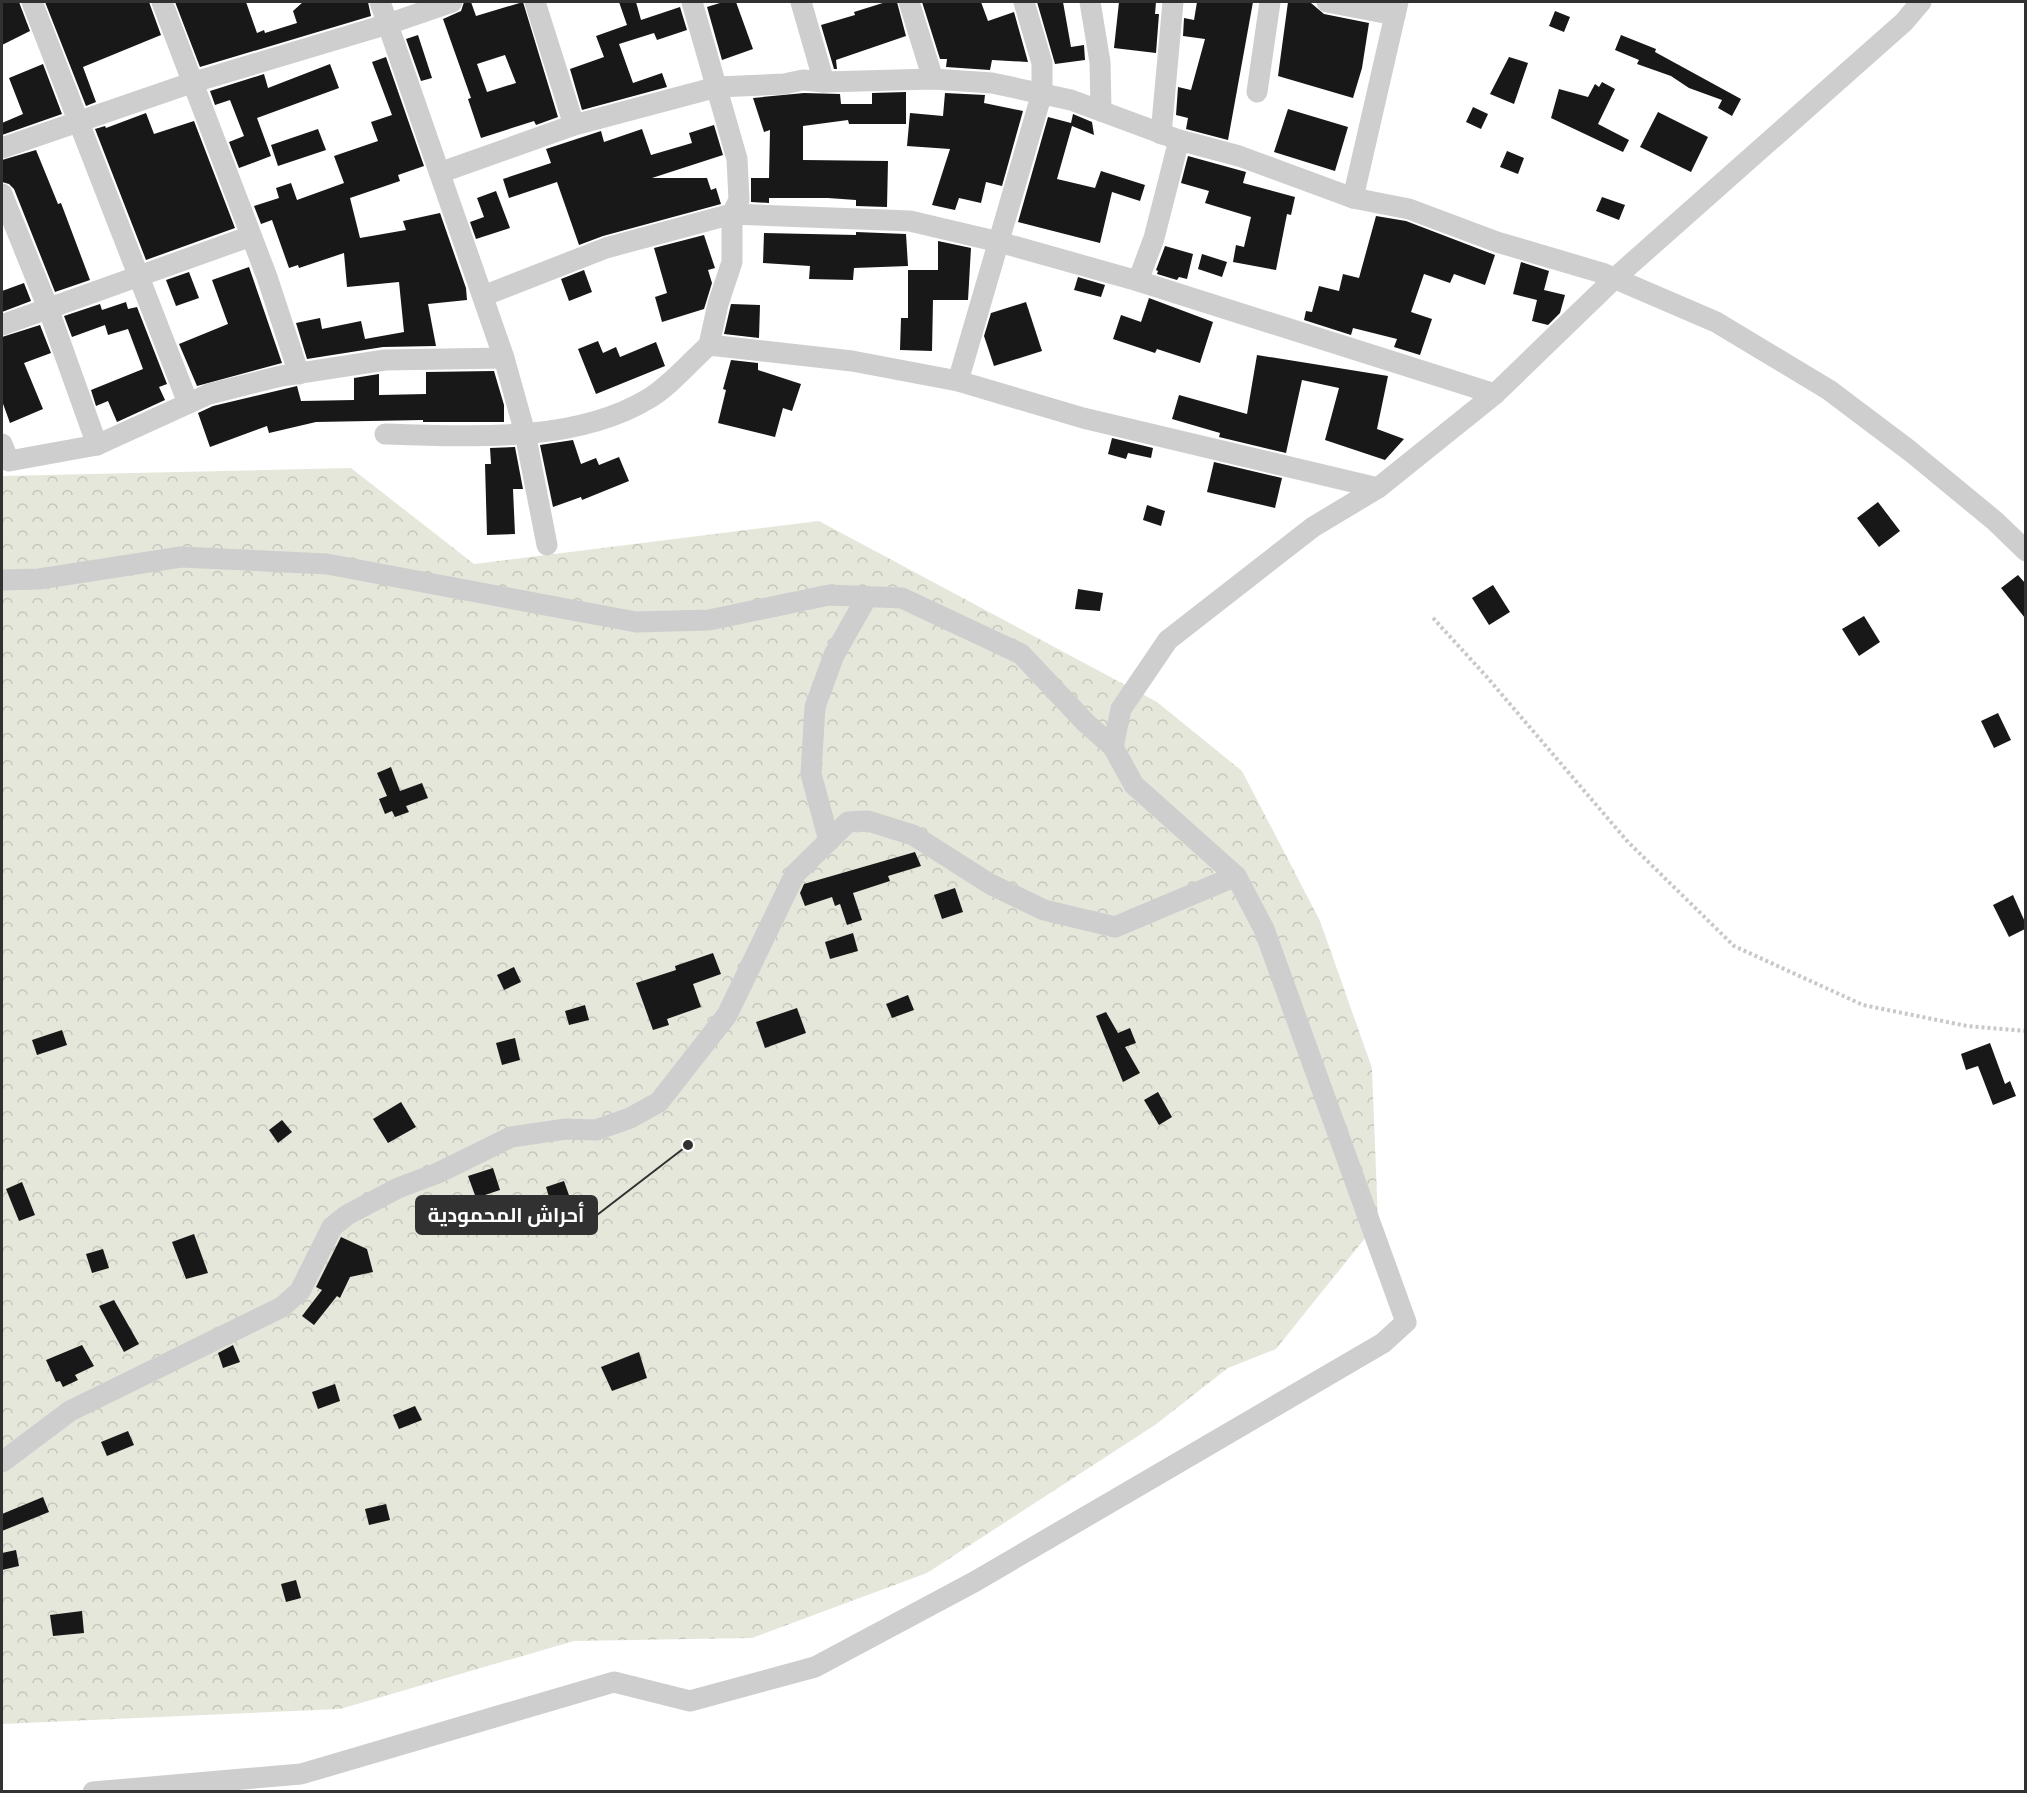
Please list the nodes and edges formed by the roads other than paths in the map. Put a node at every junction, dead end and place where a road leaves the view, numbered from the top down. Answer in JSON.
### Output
{"nodes":[{"id":1,"x":32,"y":2,"type":"edge"},
{"id":2,"x":162,"y":2,"type":"edge"},
{"id":3,"x":381,"y":2,"type":"edge"},
{"id":4,"x":453,"y":2,"type":"edge"},
{"id":5,"x":535,"y":2,"type":"edge"},
{"id":6,"x":692,"y":2,"type":"edge"},
{"id":7,"x":801,"y":2,"type":"edge"},
{"id":8,"x":909,"y":2,"type":"edge"},
{"id":9,"x":1024,"y":2,"type":"edge"},
{"id":10,"x":1090,"y":2,"type":"edge"},
{"id":11,"x":1173,"y":2,"type":"edge"},
{"id":12,"x":1270,"y":2,"type":"edge"},
{"id":13,"x":1327,"y":2,"type":"edge"},
{"id":14,"x":1921,"y":2,"type":"edge"},
{"id":15,"x":1397,"y":8,"type":"edge"},
{"id":16,"x":388,"y":24,"type":"junction"},
{"id":17,"x":933,"y":79,"type":"junction"},
{"id":18,"x":824,"y":82,"type":"junction"},
{"id":19,"x":191,"y":83,"type":"junction"},
{"id":20,"x":717,"y":87,"type":"junction"},
{"id":21,"x":1257,"y":92,"type":"dead end"},
{"id":22,"x":1042,"y":93,"type":"junction"},
{"id":23,"x":1101,"y":111,"type":"junction"},
{"id":24,"x":80,"y":121,"type":"junction"},
{"id":25,"x":574,"y":125,"type":"junction"},
{"id":26,"x":1170,"y":137,"type":"junction"},
{"id":27,"x":2,"y":148,"type":"edge"},
{"id":28,"x":442,"y":172,"type":"junction"},
{"id":29,"x":2,"y":194,"type":"edge"},
{"id":30,"x":1353,"y":198,"type":"junction"},
{"id":31,"x":732,"y":214,"type":"junction"},
{"id":32,"x":251,"y":236,"type":"junction"},
{"id":33,"x":999,"y":242,"type":"junction"},
{"id":34,"x":138,"y":278,"type":"junction"},
{"id":35,"x":1615,"y":278,"type":"junction"},
{"id":36,"x":1138,"y":281,"type":"junction"},
{"id":37,"x":483,"y":296,"type":"junction"},
{"id":38,"x":48,"y":308,"type":"junction"},
{"id":39,"x":2,"y":325,"type":"edge"},
{"id":40,"x":709,"y":345,"type":"junction"},
{"id":41,"x":504,"y":358,"type":"junction"},
{"id":42,"x":299,"y":374,"type":"junction"},
{"id":43,"x":958,"y":381,"type":"junction"},
{"id":44,"x":1495,"y":394,"type":"junction"},
{"id":45,"x":188,"y":403,"type":"junction"},
{"id":46,"x":525,"y":433,"type":"junction"},
{"id":47,"x":384,"y":434,"type":"dead end"},
{"id":48,"x":2,"y":444,"type":"edge"},
{"id":49,"x":97,"y":445,"type":"junction"},
{"id":50,"x":1378,"y":488,"type":"junction"},
{"id":51,"x":547,"y":545,"type":"dead end"},
{"id":52,"x":2025,"y":551,"type":"edge"},
{"id":53,"x":2,"y":580,"type":"edge"},
{"id":54,"x":867,"y":597,"type":"junction"},
{"id":55,"x":1113,"y":747,"type":"junction"},
{"id":56,"x":829,"y":841,"type":"junction"},
{"id":57,"x":1236,"y":876,"type":"junction"},
{"id":58,"x":2,"y":1462,"type":"edge"},
{"id":59,"x":93,"y":1791,"type":"edge"}],
"edges":[{"from":1,"to":24,"type":"street"},
{"from":2,"to":19,"type":"street"},
{"from":3,"to":16,"type":"street"},
{"from":4,"to":16,"type":"street"},
{"from":5,"to":25,"type":"street"},
{"from":6,"to":20,"type":"street"},
{"from":7,"to":18,"type":"street"},
{"from":8,"to":17,"type":"street"},
{"from":9,"to":22,"type":"street"},
{"from":10,"to":23,"type":"street"},
{"from":11,"to":26,"type":"street"},
{"from":12,"to":21,"type":"street"},
{"from":13,"to":15,"type":"street"},
{"from":14,"to":35,"type":"street"},
{"from":15,"to":30,"type":"street"},
{"from":16,"to":19,"type":"street"},
{"from":16,"to":28,"type":"street"},
{"from":17,"to":18,"type":"street"},
{"from":17,"to":22,"type":"street"},
{"from":18,"to":20,"type":"street"},
{"from":19,"to":24,"type":"street"},
{"from":19,"to":32,"type":"street"},
{"from":20,"to":25,"type":"street"},
{"from":20,"to":31,"type":"street"},
{"from":22,"to":23,"type":"street"},
{"from":22,"to":33,"type":"street"},
{"from":23,"to":26,"type":"street"},
{"from":24,"to":27,"type":"street"},
{"from":24,"to":34,"type":"street"},
{"from":25,"to":28,"type":"street"},
{"from":26,"to":30,"type":"street"},
{"from":26,"to":36,"type":"street"},
{"from":28,"to":37,"type":"street"},
{"from":29,"to":38,"type":"street"},
{"from":30,"to":35,"type":"street"},
{"from":31,"to":33,"type":"street"},
{"from":31,"to":37,"type":"street"},
{"from":31,"to":40,"type":"street"},
{"from":32,"to":34,"type":"street"},
{"from":32,"to":42,"type":"street"},
{"from":33,"to":36,"type":"street"},
{"from":33,"to":43,"type":"street"},
{"from":34,"to":38,"type":"street"},
{"from":34,"to":45,"type":"street"},
{"from":35,"to":44,"type":"street"},
{"from":35,"to":52,"type":"street"},
{"from":36,"to":44,"type":"street"},
{"from":37,"to":41,"type":"street"},
{"from":38,"to":39,"type":"street"},
{"from":38,"to":49,"type":"street"},
{"from":40,"to":43,"type":"street"},
{"from":40,"to":46,"type":"street"},
{"from":41,"to":42,"type":"street"},
{"from":41,"to":46,"type":"street"},
{"from":42,"to":45,"type":"street"},
{"from":43,"to":50,"type":"street"},
{"from":44,"to":50,"type":"street"},
{"from":45,"to":49,"type":"street"},
{"from":46,"to":47,"type":"street"},
{"from":46,"to":51,"type":"street"},
{"from":48,"to":49,"type":"street"},
{"from":50,"to":55,"type":"street"},
{"from":53,"to":54,"type":"street"},
{"from":54,"to":55,"type":"street"},
{"from":54,"to":56,"type":"street"},
{"from":55,"to":57,"type":"street"},
{"from":56,"to":57,"type":"street"},
{"from":56,"to":58,"type":"street"},
{"from":57,"to":59,"type":"street"}]}
